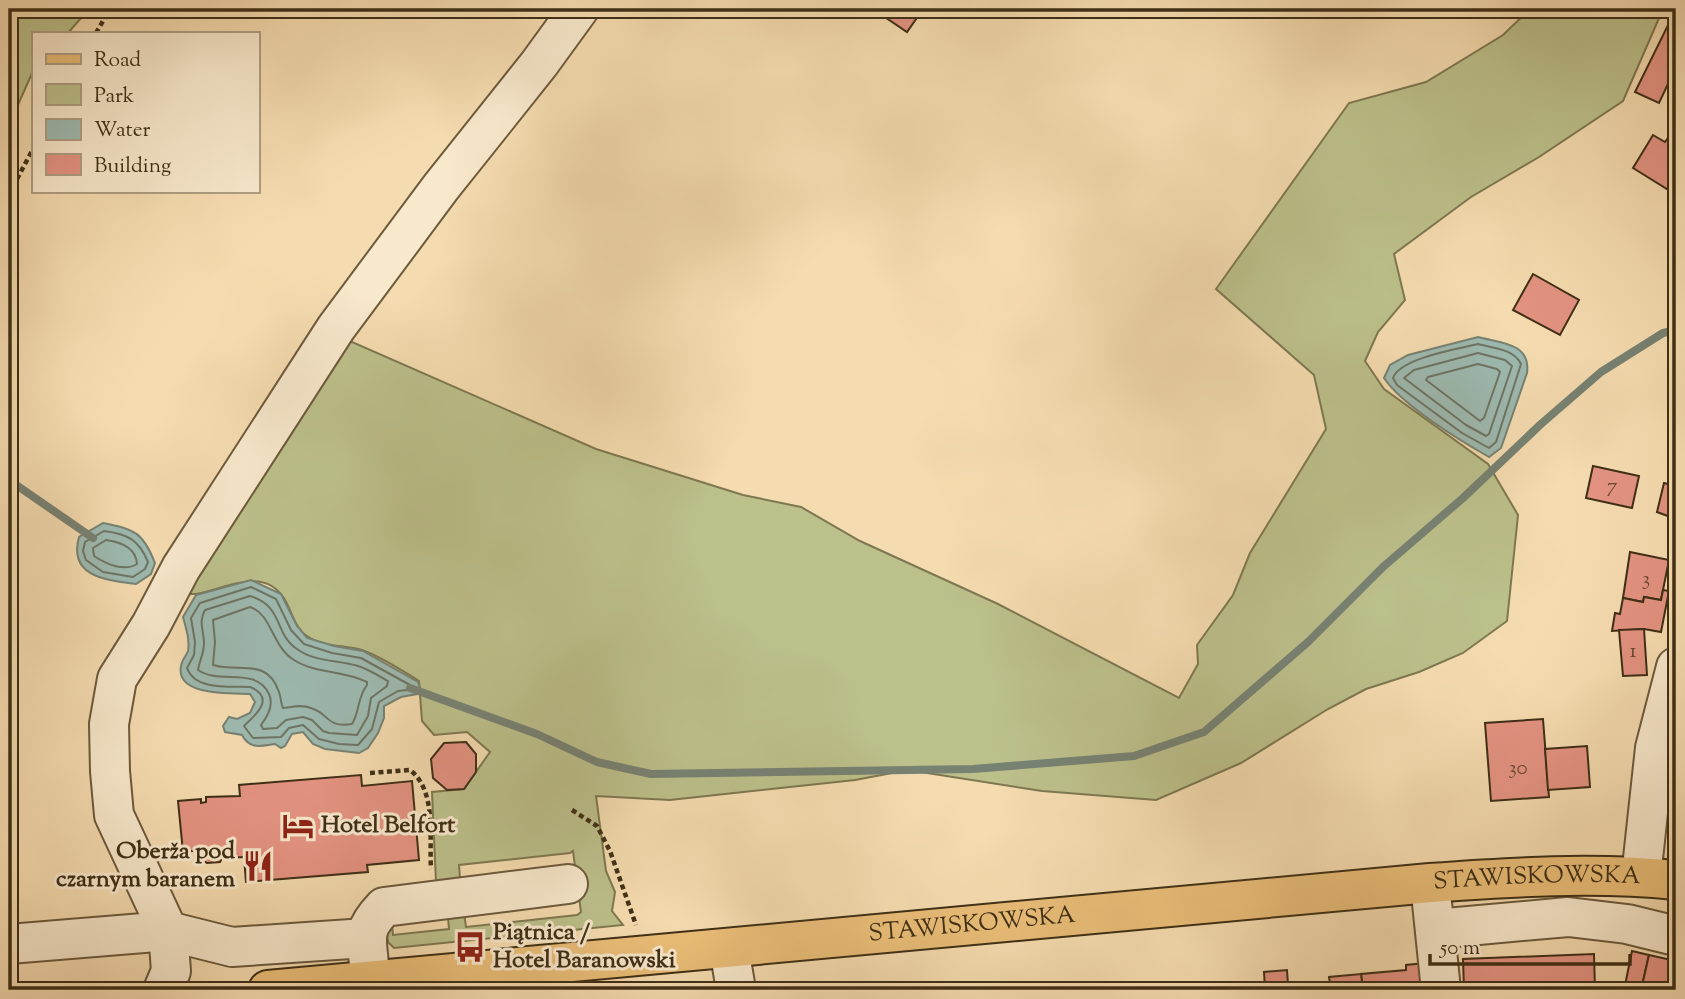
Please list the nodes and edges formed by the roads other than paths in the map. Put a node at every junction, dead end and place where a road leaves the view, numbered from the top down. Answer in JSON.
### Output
{"nodes":[{"id":1,"x":579,"y":9,"type":"edge"},
{"id":2,"x":1676,"y":667,"type":"edge"},
{"id":3,"x":1647,"y":878,"type":"edge"},
{"id":4,"x":1430,"y":883,"type":"junction"},
{"id":5,"x":569,"y":884,"type":"dead end"},
{"id":6,"x":1614,"y":923,"type":"junction"},
{"id":7,"x":1435,"y":929,"type":"junction"},
{"id":8,"x":168,"y":931,"type":"junction"},
{"id":9,"x":1676,"y":936,"type":"edge"},
{"id":10,"x":366,"y":938,"type":"junction"},
{"id":11,"x":9,"y":944,"type":"edge"},
{"id":12,"x":729,"y":948,"type":"junction"},
{"id":13,"x":372,"y":985,"type":"edge"},
{"id":14,"x":163,"y":990,"type":"edge"},
{"id":15,"x":268,"y":990,"type":"edge"},
{"id":16,"x":736,"y":990,"type":"edge"},
{"id":17,"x":1441,"y":990,"type":"edge"}],
"edges":[{"from":1,"to":8,"type":"street"},
{"from":2,"to":3,"type":"street"},
{"from":3,"to":4,"type":"main road","name":"STAWISKOWSKA"},
{"from":3,"to":6,"type":"street"},
{"from":4,"to":7,"type":"street"},
{"from":4,"to":12,"type":"main road","name":"STAWISKOWSKA"},
{"from":5,"to":10,"type":"street"},
{"from":6,"to":7,"type":"street"},
{"from":6,"to":9,"type":"street"},
{"from":7,"to":17,"type":"street"},
{"from":8,"to":10,"type":"street"},
{"from":8,"to":11,"type":"street"},
{"from":8,"to":14,"type":"street"},
{"from":10,"to":13,"type":"street"},
{"from":12,"to":13,"type":"main road","name":"STAWISKOWSKA"},
{"from":12,"to":16,"type":"street"},
{"from":13,"to":15,"type":"main road","name":"STAWISKOWSKA"}]}
